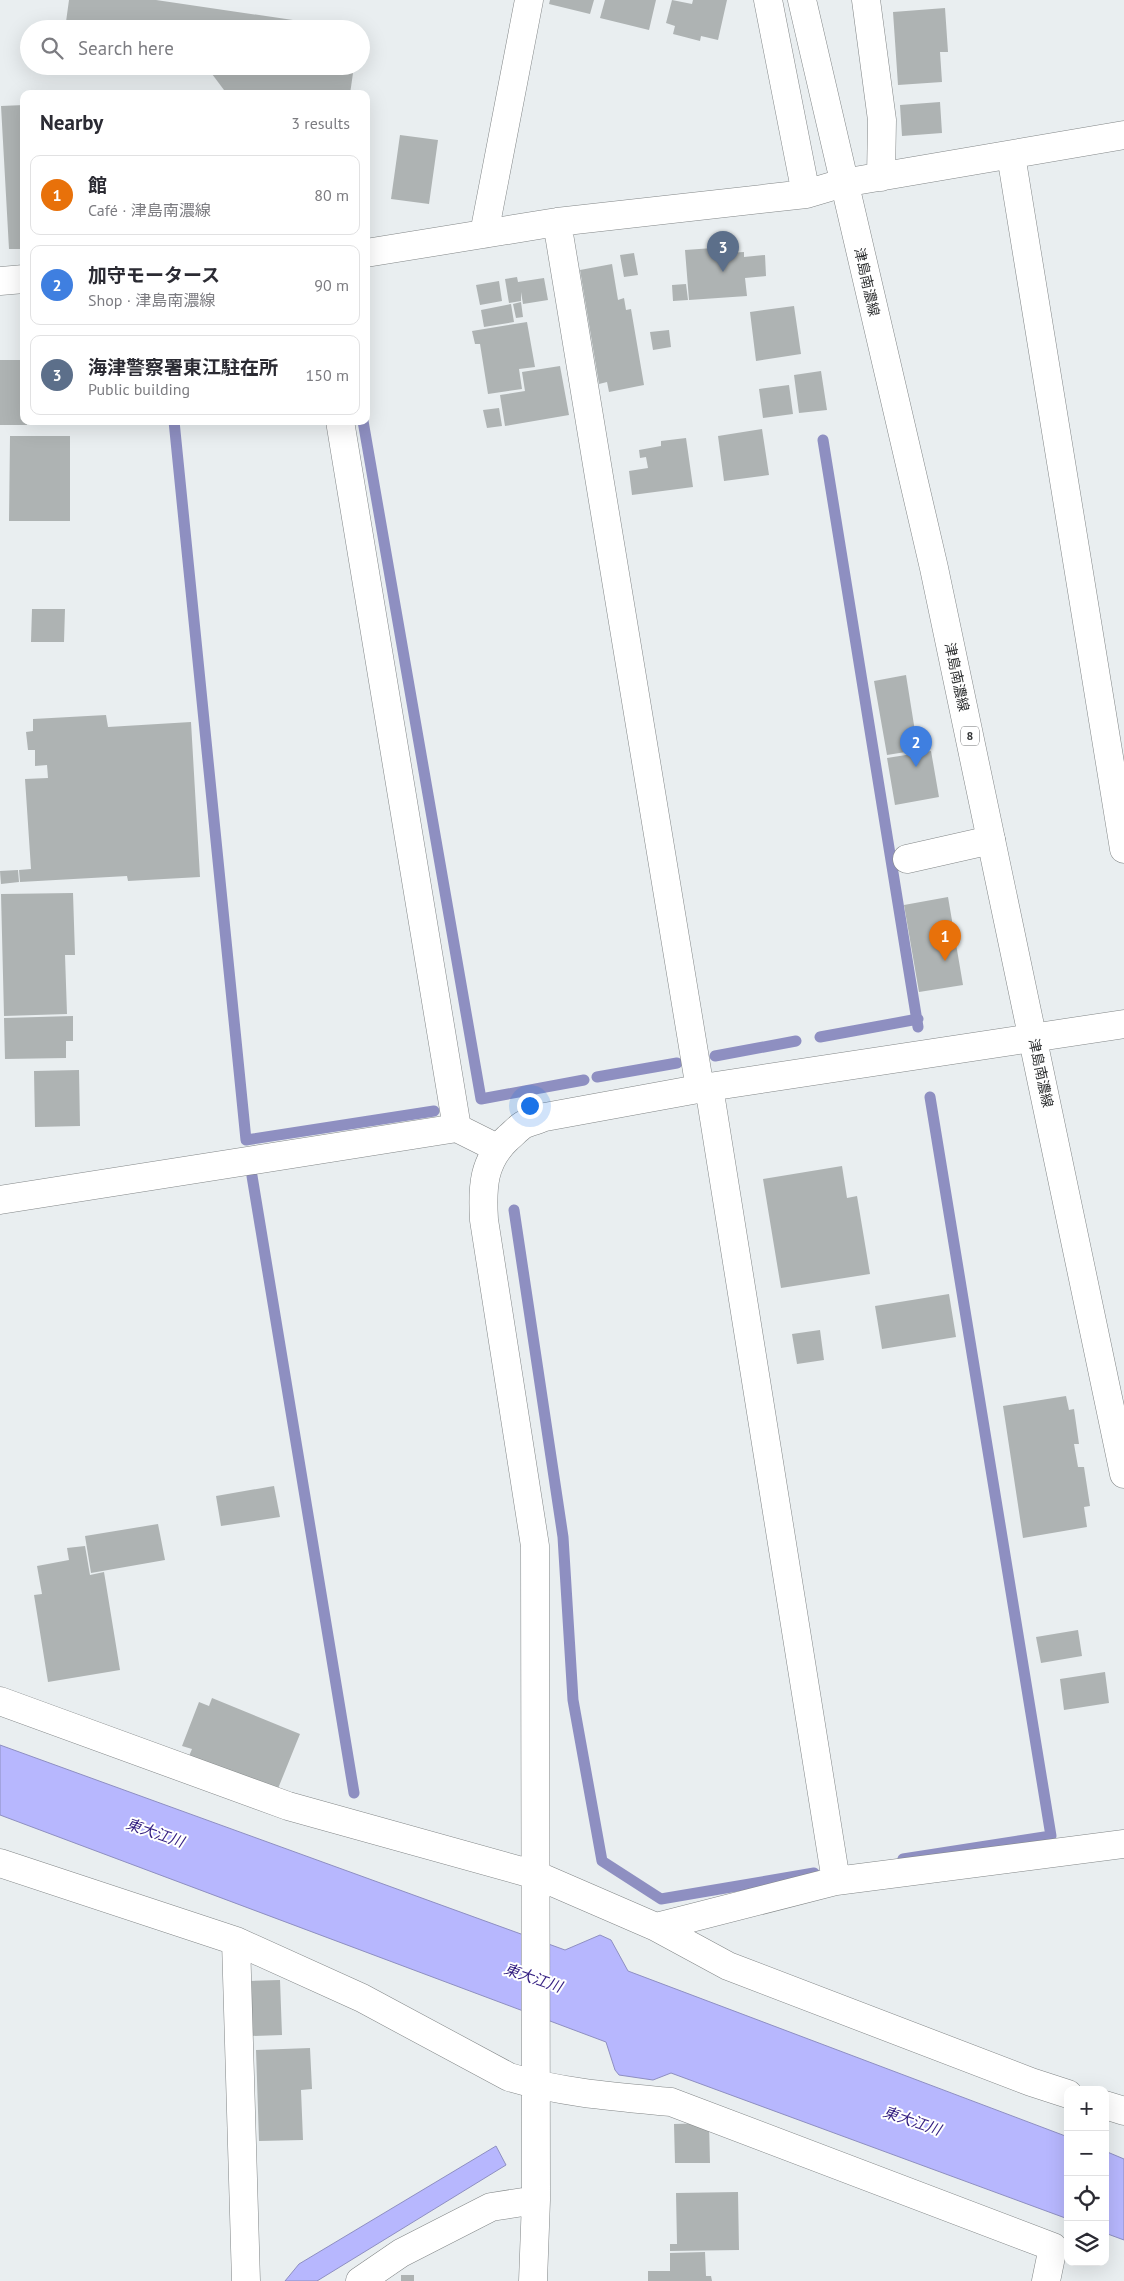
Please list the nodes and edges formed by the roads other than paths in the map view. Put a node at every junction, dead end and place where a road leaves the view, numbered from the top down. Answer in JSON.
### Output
{"nodes":[{"id":1,"x":529,"y":0,"type":"edge"},
{"id":2,"x":768,"y":0,"type":"edge"},
{"id":3,"x":802,"y":0,"type":"edge"},
{"id":4,"x":866,"y":0,"type":"edge"},
{"id":5,"x":1124,"y":135,"type":"edge"},
{"id":6,"x":1011,"y":155,"type":"junction"},
{"id":7,"x":880,"y":177,"type":"junction"},
{"id":8,"x":843,"y":183,"type":"junction"},
{"id":9,"x":806,"y":194,"type":"junction"},
{"id":10,"x":557,"y":222,"type":"junction"},
{"id":11,"x":484,"y":234,"type":"junction"},
{"id":12,"x":370,"y":252,"type":"edge"},
{"id":13,"x":20,"y":279,"type":"edge"},
{"id":14,"x":0,"y":281,"type":"edge"},
{"id":15,"x":341,"y":425,"type":"edge"},
{"id":16,"x":992,"y":840,"type":"junction"},
{"id":17,"x":1124,"y":849,"type":"edge"},
{"id":18,"x":907,"y":859,"type":"dead end"},
{"id":19,"x":1124,"y":1024,"type":"edge"},
{"id":20,"x":1033,"y":1038,"type":"junction"},
{"id":21,"x":705,"y":1088,"type":"junction"},
{"id":22,"x":457,"y":1128,"type":"junction"},
{"id":23,"x":497,"y":1148,"type":"junction"},
{"id":24,"x":0,"y":1200,"type":"edge"},
{"id":25,"x":1124,"y":1474,"type":"edge"},
{"id":26,"x":0,"y":1701,"type":"edge"},
{"id":27,"x":1124,"y":1844,"type":"edge"},
{"id":28,"x":0,"y":1863,"type":"edge"},
{"id":29,"x":836,"y":1881,"type":"junction"},
{"id":30,"x":536,"y":1883,"type":"junction"},
{"id":31,"x":656,"y":1927,"type":"junction"},
{"id":32,"x":236,"y":1942,"type":"junction"},
{"id":33,"x":535,"y":2072,"type":"junction"},
{"id":34,"x":1064,"y":2093,"type":"edge"},
{"id":35,"x":1109,"y":2106,"type":"edge"},
{"id":36,"x":1124,"y":2111,"type":"edge"},
{"id":37,"x":536,"y":2200,"type":"junction"},
{"id":38,"x":246,"y":2281,"type":"edge"},
{"id":39,"x":360,"y":2281,"type":"edge"},
{"id":40,"x":533,"y":2281,"type":"edge"},
{"id":41,"x":1046,"y":2281,"type":"edge"}],
"edges":[{"from":1,"to":11,"type":"street"},
{"from":2,"to":9,"type":"street"},
{"from":3,"to":8,"type":"street","name":"津島南濃線","number":"8"},
{"from":4,"to":7,"type":"street"},
{"from":5,"to":6,"type":"street"},
{"from":6,"to":7,"type":"street"},
{"from":6,"to":17,"type":"street"},
{"from":7,"to":8,"type":"street"},
{"from":8,"to":9,"type":"street"},
{"from":8,"to":16,"type":"street","name":"津島南濃線","number":"8"},
{"from":9,"to":10,"type":"street"},
{"from":10,"to":11,"type":"street"},
{"from":10,"to":21,"type":"street"},
{"from":11,"to":12,"type":"street"},
{"from":13,"to":14,"type":"street"},
{"from":15,"to":22,"type":"street"},
{"from":16,"to":18,"type":"street"},
{"from":16,"to":20,"type":"street","name":"津島南濃線","number":"8"},
{"from":19,"to":20,"type":"street"},
{"from":20,"to":21,"type":"street"},
{"from":20,"to":25,"type":"street","name":"津島南濃線","number":"8"},
{"from":21,"to":23,"type":"street"},
{"from":21,"to":29,"type":"street"},
{"from":22,"to":23,"type":"street"},
{"from":22,"to":24,"type":"street"},
{"from":23,"to":30,"type":"street"},
{"from":26,"to":30,"type":"street"},
{"from":27,"to":29,"type":"street"},
{"from":28,"to":32,"type":"street"},
{"from":29,"to":31,"type":"street"},
{"from":30,"to":31,"type":"street"},
{"from":30,"to":33,"type":"street"},
{"from":31,"to":34,"type":"street"},
{"from":32,"to":33,"type":"street"},
{"from":32,"to":38,"type":"street"},
{"from":33,"to":37,"type":"street"},
{"from":33,"to":41,"type":"street"},
{"from":35,"to":36,"type":"street"},
{"from":37,"to":39,"type":"street"},
{"from":37,"to":40,"type":"street"}]}
